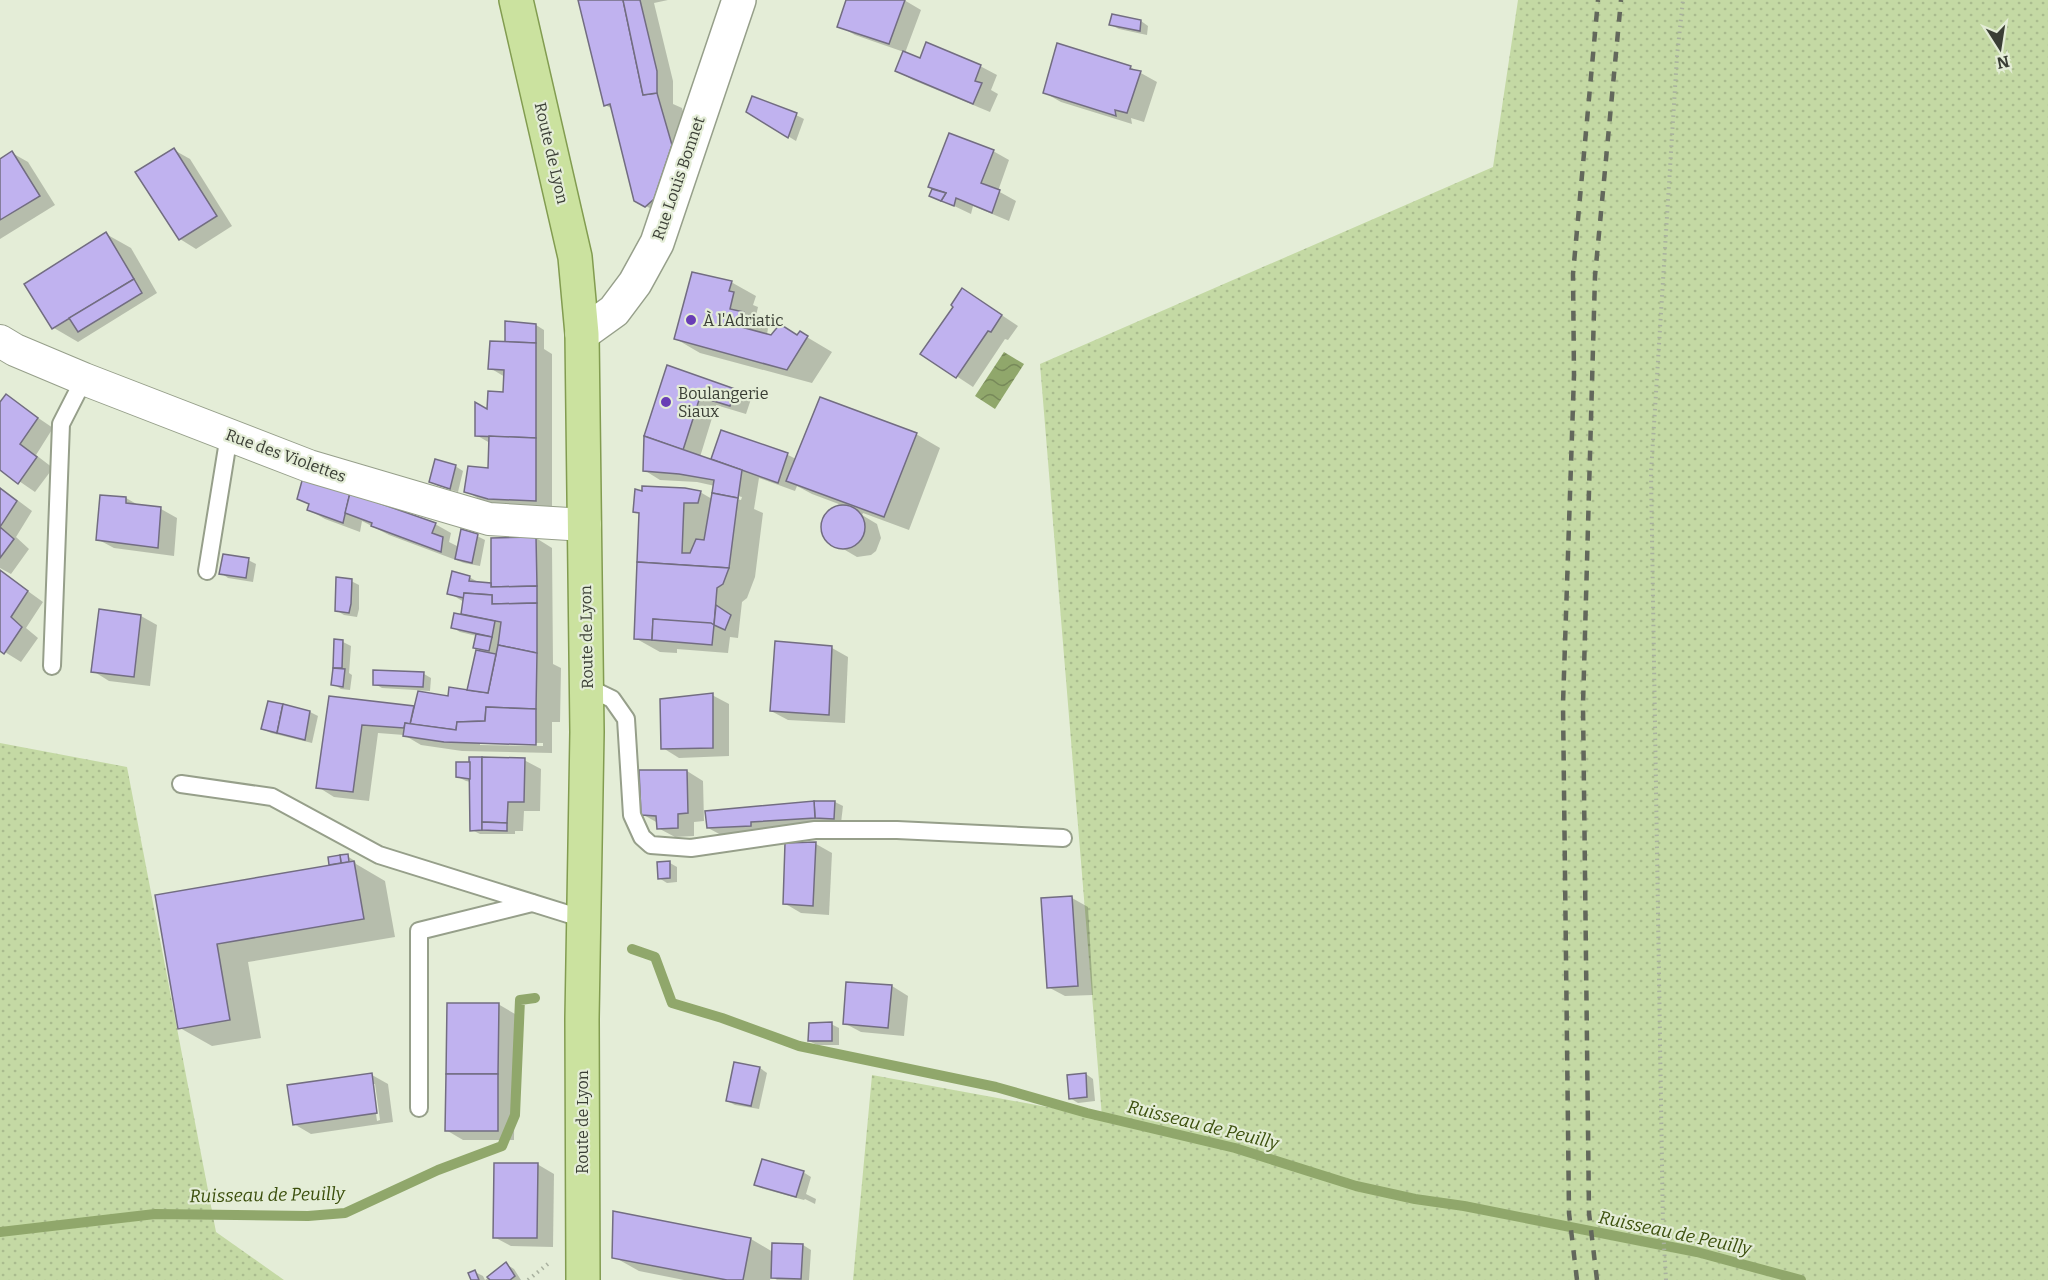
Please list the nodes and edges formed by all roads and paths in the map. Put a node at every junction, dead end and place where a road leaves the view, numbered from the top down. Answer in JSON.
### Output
{"nodes":[{"id":1,"x":516,"y":0,"type":"edge"},
{"id":2,"x":740,"y":0,"type":"edge"},
{"id":3,"x":1683,"y":0,"type":"edge"},
{"id":4,"x":582,"y":334,"type":"junction"},
{"id":5,"x":0,"y":341,"type":"edge"},
{"id":6,"x":84,"y":379,"type":"junction"},
{"id":7,"x":229,"y":435,"type":"junction"},
{"id":8,"x":585,"y":525,"type":"junction"},
{"id":9,"x":207,"y":571,"type":"dead end"},
{"id":10,"x":52,"y":666,"type":"dead end"},
{"id":11,"x":587,"y":687,"type":"junction"},
{"id":12,"x":181,"y":784,"type":"dead end"},
{"id":13,"x":1063,"y":838,"type":"dead end"},
{"id":14,"x":533,"y":903,"type":"junction"},
{"id":15,"x":584,"y":919,"type":"junction"},
{"id":16,"x":419,"y":1108,"type":"dead end"},
{"id":17,"x":583,"y":1280,"type":"edge"},
{"id":18,"x":1666,"y":1280,"type":"edge"}],
"edges":[{"from":1,"to":4,"type":"main road","name":"Route de Lyon"},
{"from":2,"to":4,"type":"street","name":"Rue Louis Bonnet"},
{"from":3,"to":18,"type":"path"},
{"from":4,"to":8,"type":"main road","name":"Route de Lyon"},
{"from":5,"to":6,"type":"street","name":"Rue des Violettes"},
{"from":6,"to":7,"type":"street","name":"Rue des Violettes"},
{"from":6,"to":10,"type":"lane"},
{"from":7,"to":8,"type":"street","name":"Rue des Violettes"},
{"from":7,"to":9,"type":"lane"},
{"from":8,"to":11,"type":"main road","name":"Route de Lyon"},
{"from":11,"to":13,"type":"lane"},
{"from":11,"to":15,"type":"main road","name":"Route de Lyon"},
{"from":12,"to":14,"type":"lane"},
{"from":14,"to":15,"type":"lane"},
{"from":14,"to":16,"type":"lane"},
{"from":15,"to":17,"type":"main road","name":"Route de Lyon"}]}
